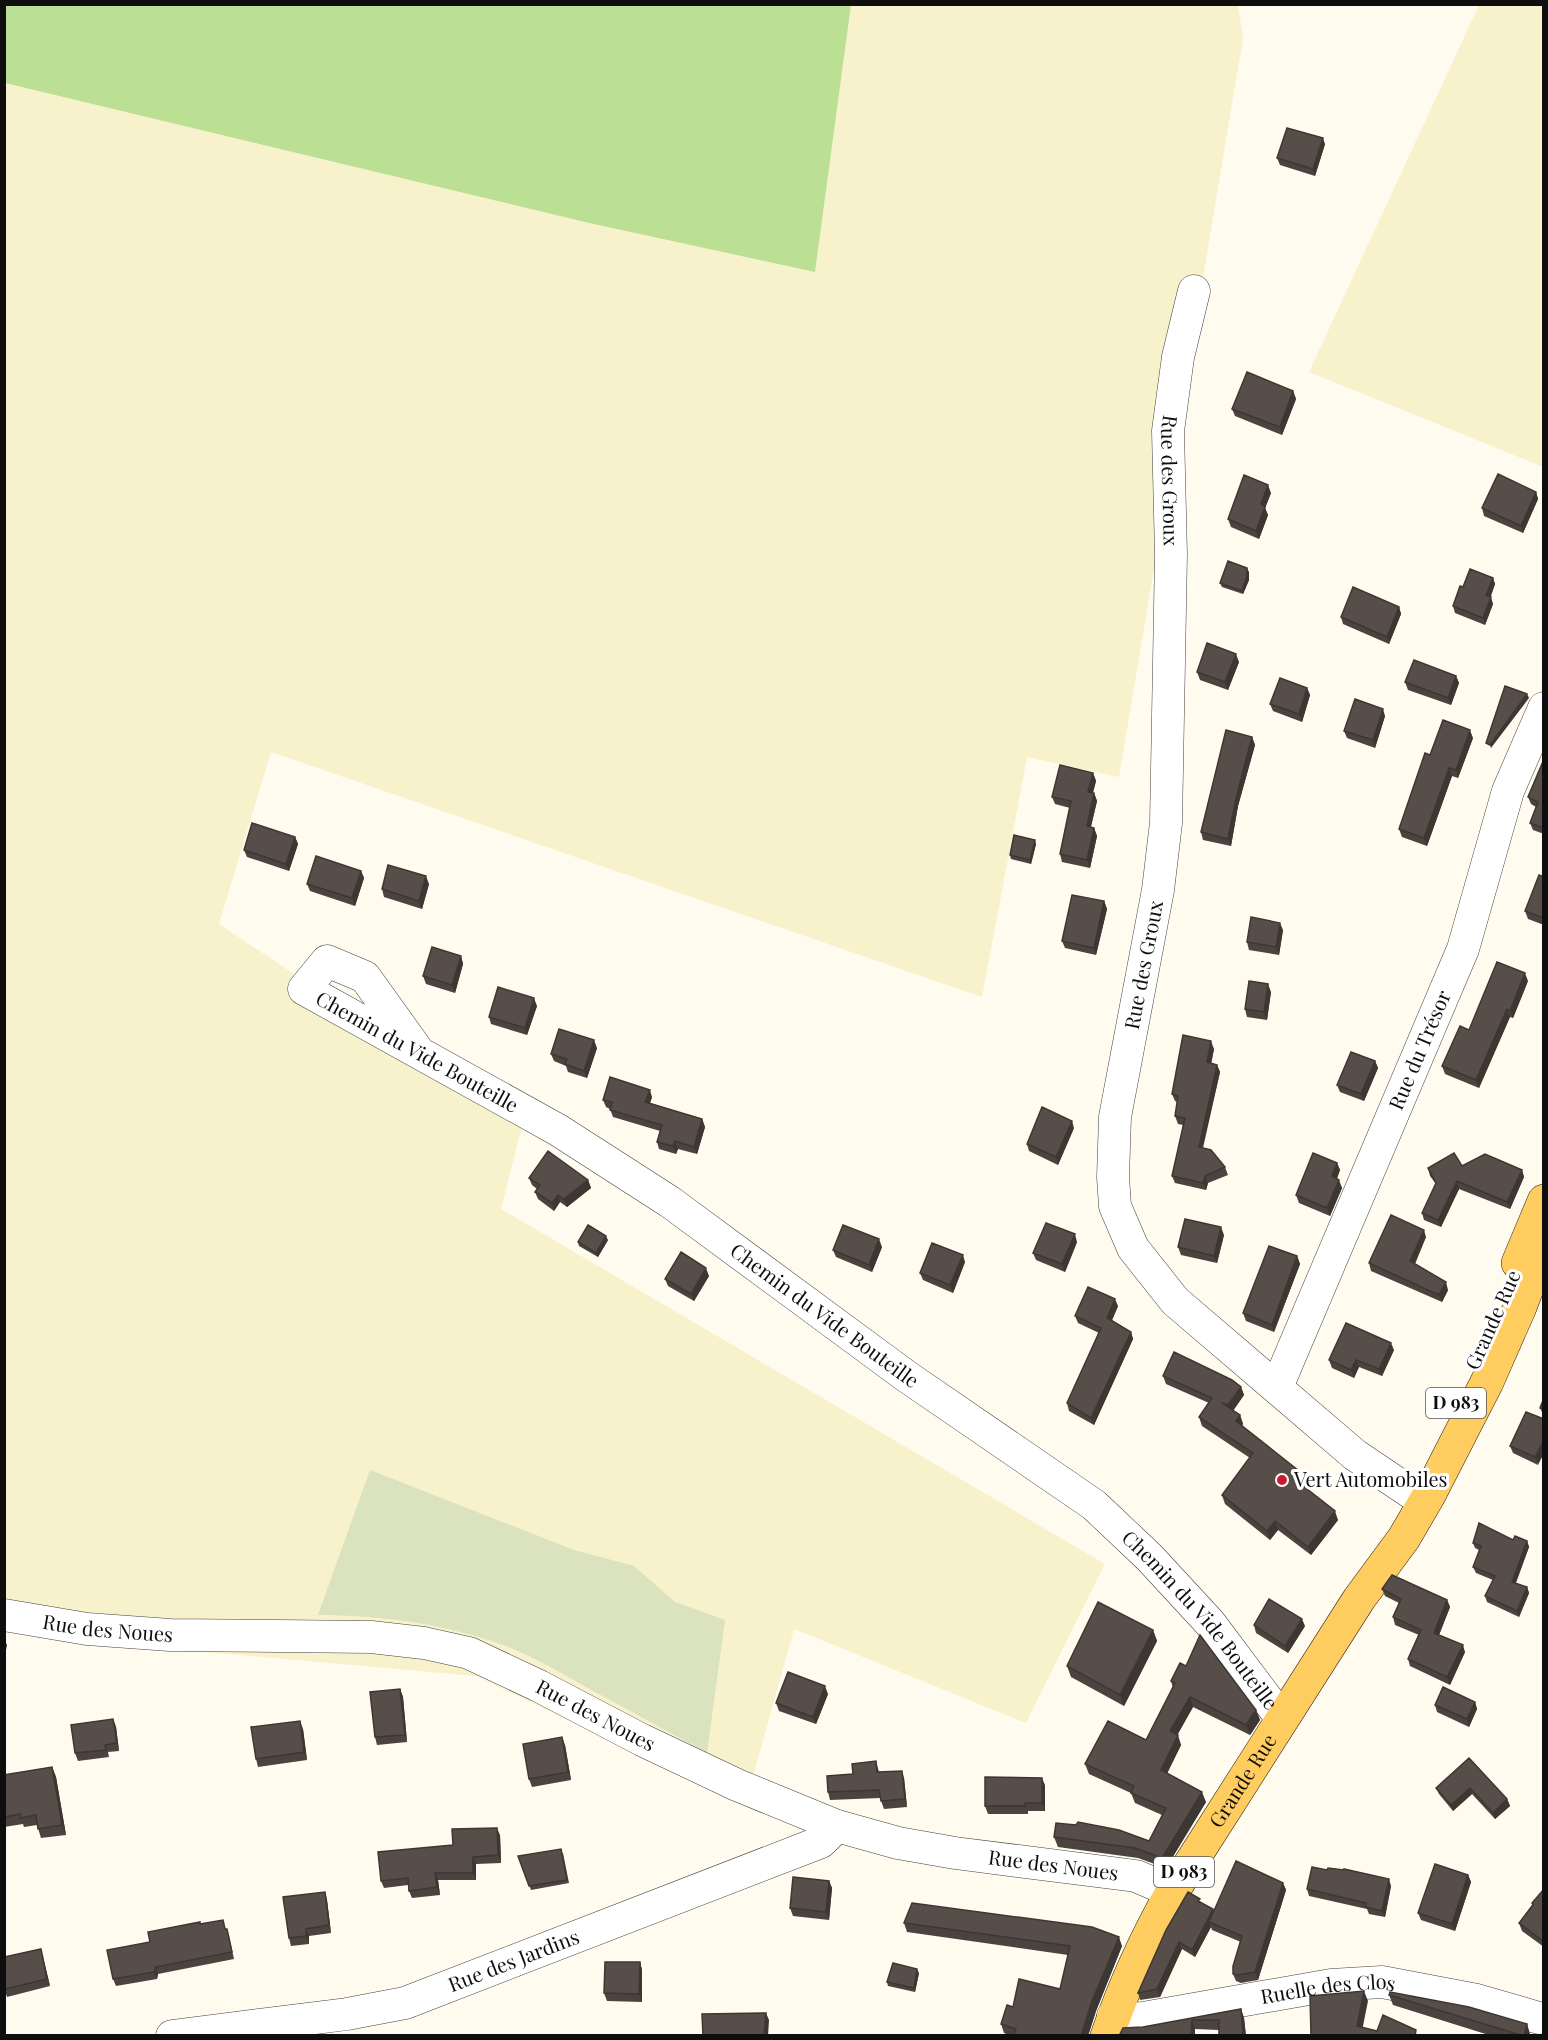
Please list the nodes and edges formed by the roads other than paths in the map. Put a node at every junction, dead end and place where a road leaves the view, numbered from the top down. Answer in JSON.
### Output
{"nodes":[{"id":1,"x":1194,"y":291,"type":"dead end"},
{"id":2,"x":1544,"y":708,"type":"edge"},
{"id":3,"x":304,"y":989,"type":"dead end"},
{"id":4,"x":1544,"y":1201,"type":"edge"},
{"id":5,"x":1544,"y":1244,"type":"edge"},
{"id":6,"x":1277,"y":1387,"type":"junction"},
{"id":7,"x":1418,"y":1498,"type":"junction"},
{"id":8,"x":4,"y":1616,"type":"edge"},
{"id":9,"x":1282,"y":1719,"type":"junction"},
{"id":10,"x":837,"y":1826,"type":"junction"},
{"id":11,"x":1171,"y":1894,"type":"junction"},
{"id":12,"x":1539,"y":2018,"type":"dead end"},
{"id":13,"x":1110,"y":2026,"type":"edge"},
{"id":14,"x":172,"y":2036,"type":"edge"}],
"edges":[{"from":1,"to":6,"type":"street","name":"Rue des Groux"},
{"from":2,"to":6,"type":"street","name":"Rue du Trésor"},
{"from":3,"to":9,"type":"street","name":"Chemin du Vide Bouteille"},
{"from":4,"to":7,"type":"main road","name":"Grande Rue","number":"D 983"},
{"from":5,"to":7,"type":"main road","name":"Grande Rue","number":"D 983"},
{"from":6,"to":7,"type":"street","name":"Rue des Groux"},
{"from":7,"to":9,"type":"main road","name":"Grande Rue","number":"D 983"},
{"from":8,"to":10,"type":"street","name":"Rue des Noues"},
{"from":9,"to":11,"type":"main road","name":"Grande Rue","number":"D 983"},
{"from":10,"to":11,"type":"street","name":"Rue des Noues"},
{"from":10,"to":14,"type":"street","name":"Rue des Jardins"},
{"from":11,"to":13,"type":"main road","name":"Grande Rue","number":"D 983"},
{"from":12,"to":13,"type":"street","name":"Ruelle des Clos"}]}
